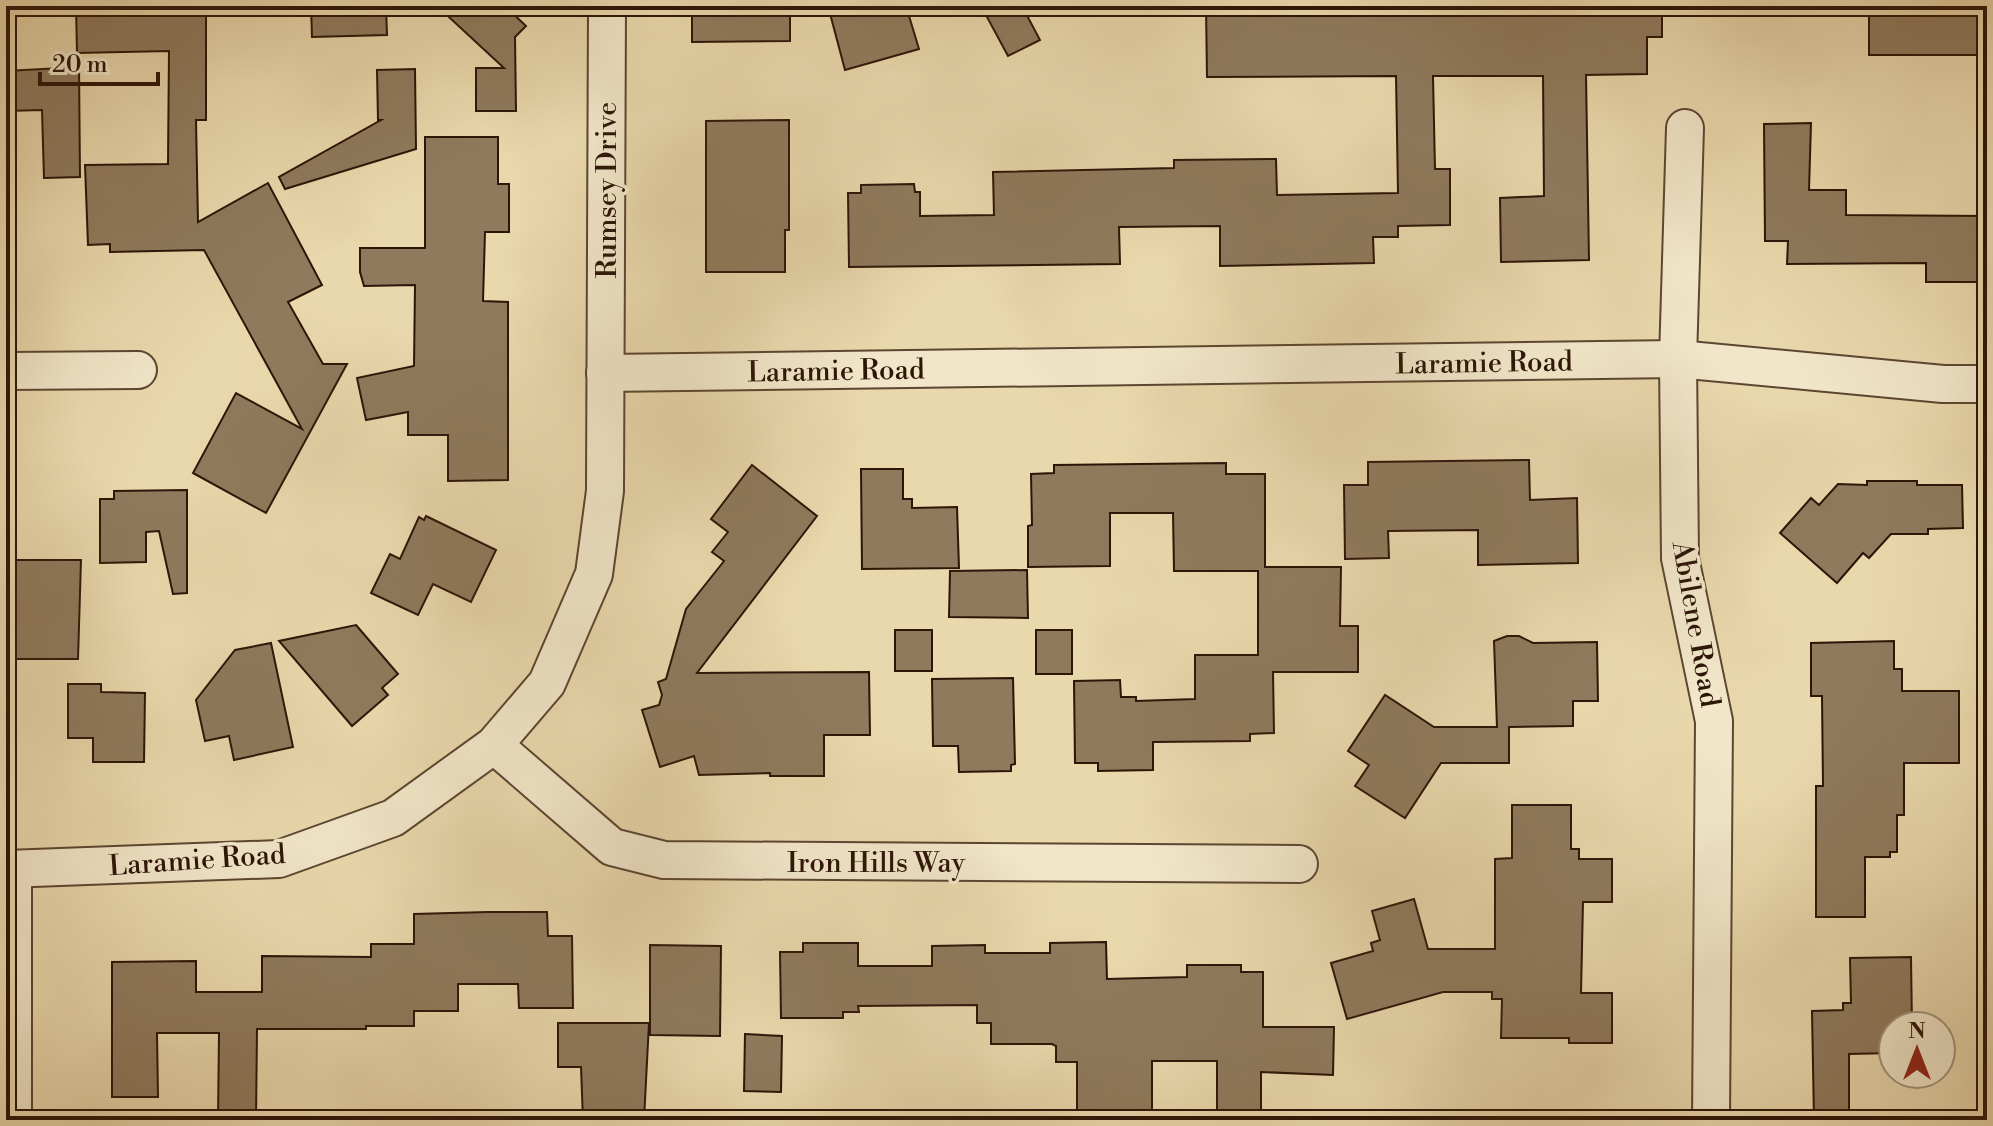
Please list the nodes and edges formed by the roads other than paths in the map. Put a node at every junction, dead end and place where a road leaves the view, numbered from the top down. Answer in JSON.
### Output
{"nodes":[{"id":1,"x":607,"y":6,"type":"edge"},
{"id":2,"x":1685,"y":128,"type":"dead end"},
{"id":3,"x":1678,"y":359,"type":"junction"},
{"id":4,"x":138,"y":370,"type":"dead end"},
{"id":5,"x":6,"y":371,"type":"edge"},
{"id":6,"x":605,"y":373,"type":"junction"},
{"id":7,"x":1987,"y":384,"type":"edge"},
{"id":8,"x":494,"y":745,"type":"junction"},
{"id":9,"x":1299,"y":864,"type":"dead end"},
{"id":10,"x":10,"y":869,"type":"edge"},
{"id":11,"x":13,"y":1120,"type":"edge"},
{"id":12,"x":1711,"y":1120,"type":"edge"}],
"edges":[{"from":1,"to":6,"type":"street","name":"Rumsey Drive"},
{"from":2,"to":3,"type":"street","name":"Abilene Road"},
{"from":3,"to":6,"type":"street","name":"Laramie Road"},
{"from":3,"to":7,"type":"street","name":"Laramie Road"},
{"from":3,"to":12,"type":"street","name":"Abilene Road"},
{"from":4,"to":5,"type":"street"},
{"from":6,"to":8,"type":"street","name":"Laramie Road"},
{"from":8,"to":9,"type":"street","name":"Iron Hills Way"},
{"from":8,"to":10,"type":"street","name":"Laramie Road"},
{"from":10,"to":11,"type":"street"}]}
